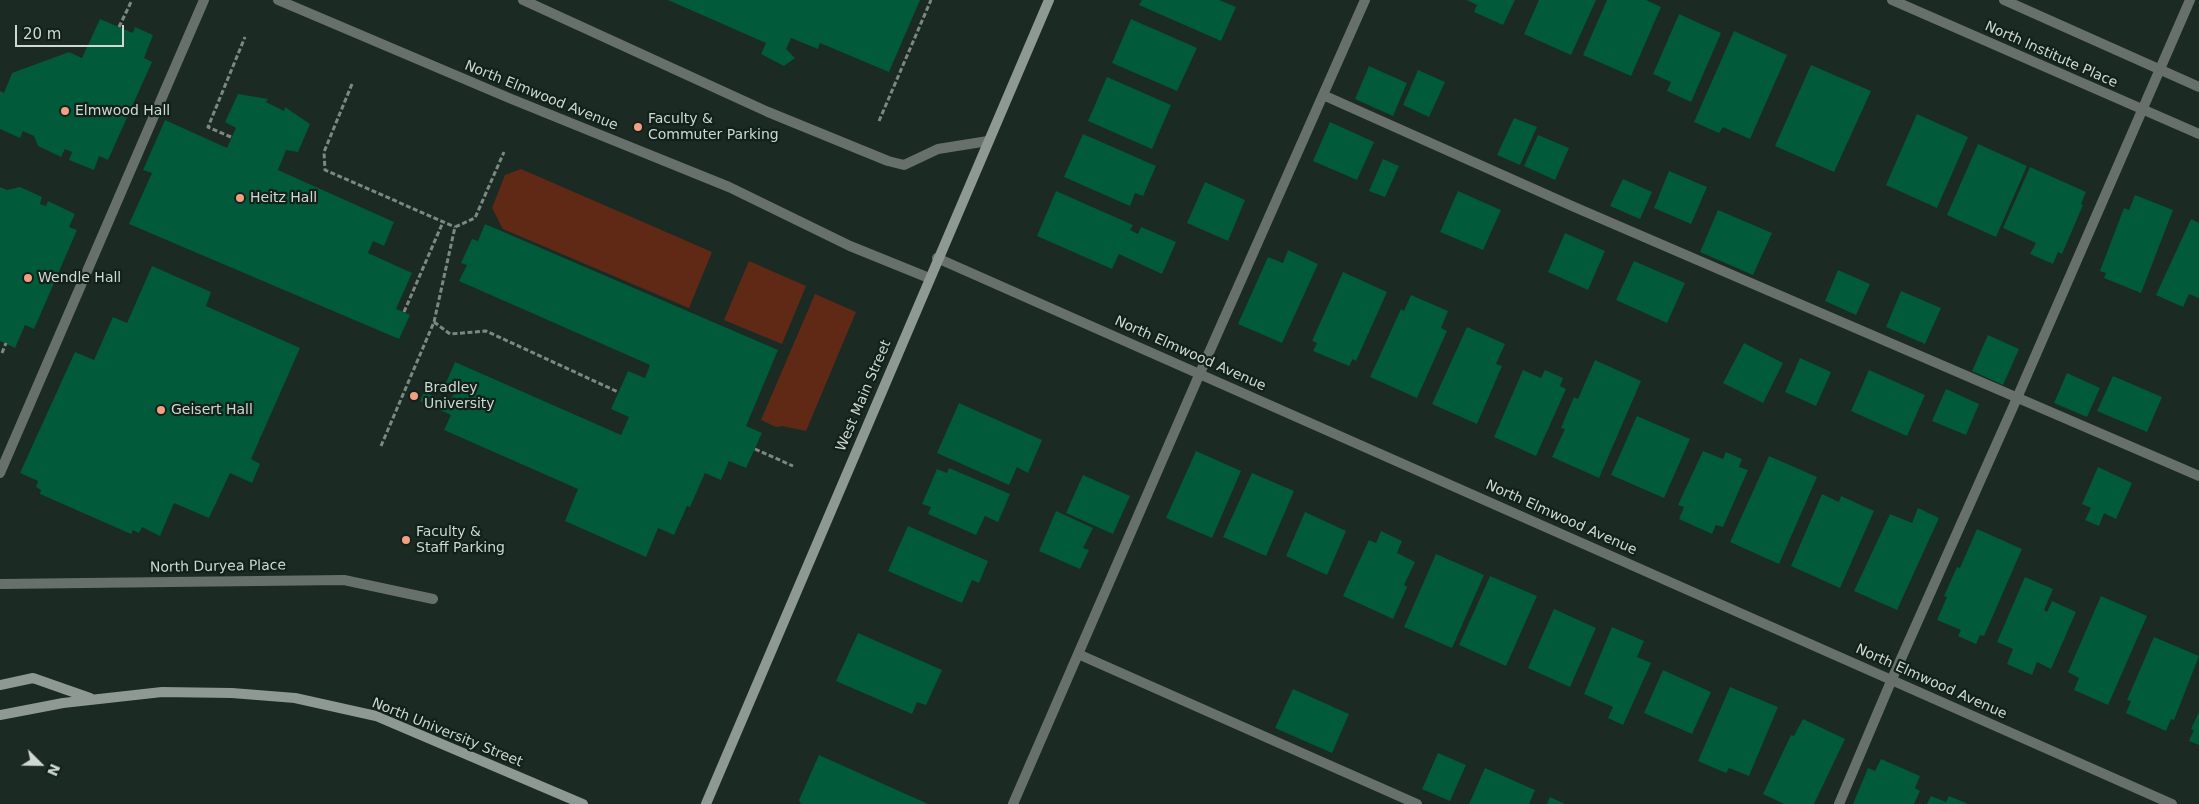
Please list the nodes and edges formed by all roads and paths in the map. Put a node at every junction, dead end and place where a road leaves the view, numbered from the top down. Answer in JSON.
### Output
{"nodes":[{"id":1,"x":132,"y":0,"type":"edge"},
{"id":2,"x":204,"y":0,"type":"edge"},
{"id":3,"x":278,"y":0,"type":"edge"},
{"id":4,"x":523,"y":0,"type":"edge"},
{"id":5,"x":931,"y":0,"type":"edge"},
{"id":6,"x":1048,"y":0,"type":"edge"},
{"id":7,"x":1365,"y":0,"type":"edge"},
{"id":8,"x":1892,"y":0,"type":"edge"},
{"id":9,"x":2004,"y":0,"type":"edge"},
{"id":10,"x":2190,"y":0,"type":"edge"},
{"id":11,"x":119,"y":27,"type":"dead end"},
{"id":12,"x":245,"y":37,"type":"dead end"},
{"id":13,"x":2160,"y":70,"type":"junction"},
{"id":14,"x":352,"y":84,"type":"dead end"},
{"id":15,"x":2199,"y":87,"type":"edge"},
{"id":16,"x":1323,"y":95,"type":"junction"},
{"id":17,"x":2142,"y":109,"type":"junction"},
{"id":18,"x":879,"y":121,"type":"dead end"},
{"id":19,"x":2199,"y":134,"type":"edge"},
{"id":20,"x":231,"y":137,"type":"dead end"},
{"id":21,"x":988,"y":141,"type":"junction"},
{"id":22,"x":504,"y":152,"type":"dead end"},
{"id":23,"x":443,"y":222,"type":"junction"},
{"id":24,"x":455,"y":227,"type":"junction"},
{"id":25,"x":937,"y":258,"type":"junction"},
{"id":26,"x":929,"y":278,"type":"junction"},
{"id":27,"x":404,"y":312,"type":"dead end"},
{"id":28,"x":434,"y":322,"type":"junction"},
{"id":29,"x":6,"y":343,"type":"dead end"},
{"id":30,"x":2,"y":353,"type":"dead end"},
{"id":31,"x":1200,"y":373,"type":"junction"},
{"id":32,"x":618,"y":392,"type":"dead end"},
{"id":33,"x":2017,"y":398,"type":"junction"},
{"id":34,"x":381,"y":446,"type":"dead end"},
{"id":35,"x":755,"y":449,"type":"dead end"},
{"id":36,"x":794,"y":466,"type":"dead end"},
{"id":37,"x":0,"y":473,"type":"edge"},
{"id":38,"x":2199,"y":476,"type":"edge"},
{"id":39,"x":0,"y":584,"type":"edge"},
{"id":40,"x":433,"y":599,"type":"dead end"},
{"id":41,"x":1078,"y":654,"type":"junction"},
{"id":42,"x":1892,"y":680,"type":"junction"},
{"id":43,"x":0,"y":685,"type":"edge"},
{"id":44,"x":94,"y":699,"type":"junction"},
{"id":45,"x":0,"y":715,"type":"edge"},
{"id":46,"x":583,"y":804,"type":"edge"},
{"id":47,"x":706,"y":804,"type":"edge"},
{"id":48,"x":1012,"y":804,"type":"edge"},
{"id":49,"x":1417,"y":804,"type":"edge"},
{"id":50,"x":1839,"y":804,"type":"edge"},
{"id":51,"x":2172,"y":804,"type":"edge"}],
"edges":[{"from":1,"to":11,"type":"path"},
{"from":2,"to":37,"type":"street"},
{"from":3,"to":26,"type":"street","name":"North Elmwood Avenue"},
{"from":4,"to":21,"type":"street"},
{"from":5,"to":18,"type":"path"},
{"from":6,"to":21,"type":"main road","name":"West Main Street"},
{"from":7,"to":16,"type":"street"},
{"from":8,"to":17,"type":"street","name":"North Institute Place"},
{"from":9,"to":13,"type":"street"},
{"from":10,"to":13,"type":"street"},
{"from":12,"to":20,"type":"path"},
{"from":13,"to":15,"type":"street"},
{"from":13,"to":17,"type":"street"},
{"from":14,"to":23,"type":"path"},
{"from":16,"to":31,"type":"street"},
{"from":16,"to":33,"type":"street"},
{"from":17,"to":19,"type":"street","name":"North Institute Place"},
{"from":17,"to":33,"type":"street"},
{"from":21,"to":25,"type":"main road","name":"West Main Street"},
{"from":22,"to":24,"type":"path"},
{"from":23,"to":24,"type":"path"},
{"from":23,"to":27,"type":"path"},
{"from":24,"to":28,"type":"path"},
{"from":25,"to":26,"type":"main road","name":"West Main Street"},
{"from":25,"to":31,"type":"street","name":"North Elmwood Avenue"},
{"from":26,"to":47,"type":"main road","name":"West Main Street"},
{"from":28,"to":32,"type":"path"},
{"from":28,"to":34,"type":"path"},
{"from":29,"to":30,"type":"path"},
{"from":31,"to":41,"type":"street"},
{"from":31,"to":42,"type":"street","name":"North Elmwood Avenue"},
{"from":33,"to":38,"type":"street"},
{"from":33,"to":42,"type":"street"},
{"from":35,"to":36,"type":"path"},
{"from":39,"to":40,"type":"street","name":"North Duryea Place"},
{"from":41,"to":48,"type":"street"},
{"from":41,"to":49,"type":"street"},
{"from":42,"to":50,"type":"street"},
{"from":42,"to":51,"type":"street","name":"North Elmwood Avenue"},
{"from":43,"to":44,"type":"main road"},
{"from":44,"to":45,"type":"main road","name":"North University Street"},
{"from":44,"to":46,"type":"main road","name":"North University Street"}]}
